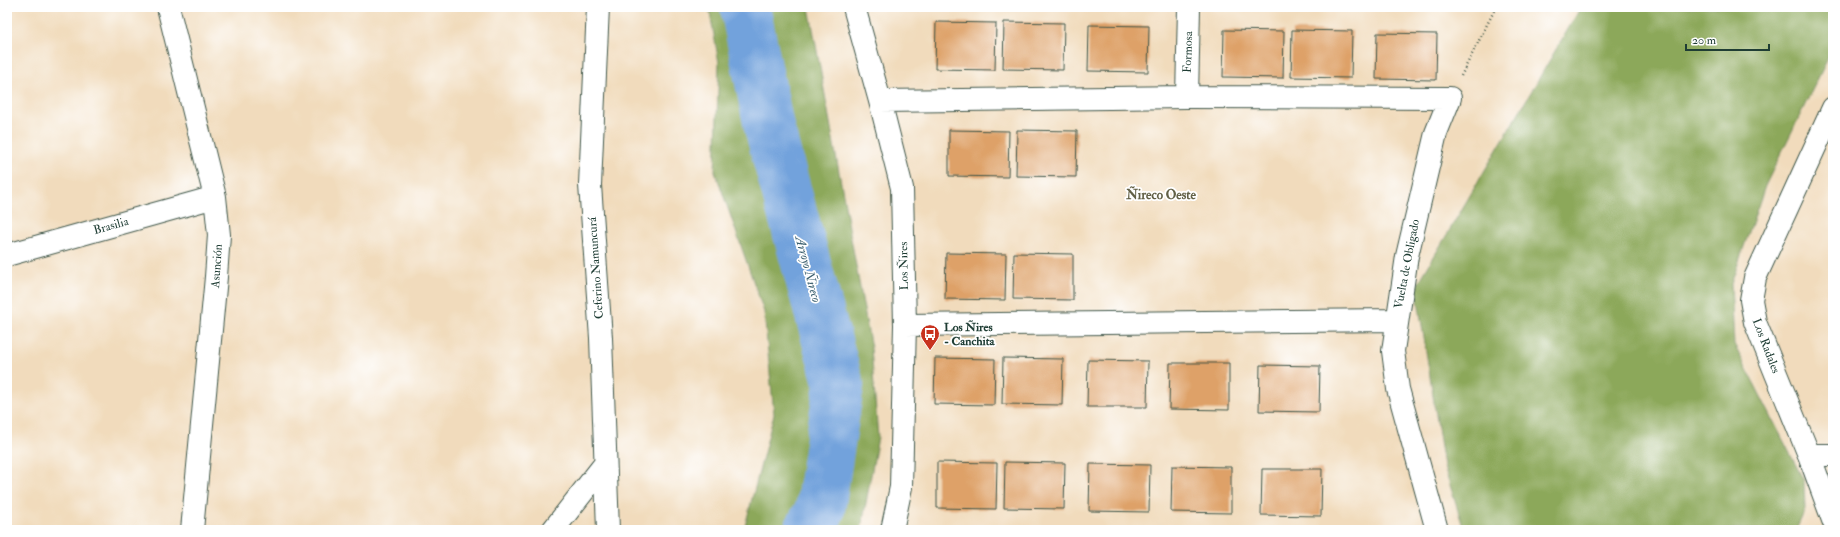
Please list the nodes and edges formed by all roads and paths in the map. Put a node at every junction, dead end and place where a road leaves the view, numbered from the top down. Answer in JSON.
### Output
{"nodes":[{"id":1,"x":168,"y":7,"type":"edge"},
{"id":2,"x":598,"y":7,"type":"edge"},
{"id":3,"x":854,"y":7,"type":"edge"},
{"id":4,"x":1189,"y":7,"type":"edge"},
{"id":5,"x":1496,"y":7,"type":"edge"},
{"id":6,"x":1187,"y":97,"type":"junction"},
{"id":7,"x":1450,"y":98,"type":"junction"},
{"id":8,"x":880,"y":101,"type":"junction"},
{"id":9,"x":1833,"y":108,"type":"edge"},
{"id":10,"x":215,"y":197,"type":"junction"},
{"id":11,"x":7,"y":255,"type":"edge"},
{"id":12,"x":1396,"y":320,"type":"junction"},
{"id":13,"x":906,"y":325,"type":"junction"},
{"id":14,"x":1809,"y":455,"type":"junction"},
{"id":15,"x":1833,"y":455,"type":"edge"},
{"id":16,"x":604,"y":465,"type":"junction"},
{"id":17,"x":1833,"y":520,"type":"edge"},
{"id":18,"x":192,"y":530,"type":"edge"},
{"id":19,"x":554,"y":530,"type":"edge"},
{"id":20,"x":608,"y":530,"type":"edge"},
{"id":21,"x":892,"y":530,"type":"edge"},
{"id":22,"x":1437,"y":530,"type":"edge"}],
"edges":[{"from":1,"to":10,"type":"street","name":"Asunción"},
{"from":2,"to":16,"type":"street","name":"Ceferino Namuncurá"},
{"from":3,"to":8,"type":"street","name":"Los Ñires"},
{"from":4,"to":6,"type":"street","name":"Formosa"},
{"from":5,"to":7,"type":"path"},
{"from":6,"to":7,"type":"street"},
{"from":6,"to":8,"type":"street"},
{"from":7,"to":12,"type":"street","name":"Vuelta de Obligado"},
{"from":8,"to":13,"type":"street","name":"Los Ñires"},
{"from":9,"to":14,"type":"street","name":"Los Radales"},
{"from":10,"to":11,"type":"street","name":"Brasilia"},
{"from":10,"to":18,"type":"street","name":"Asunción"},
{"from":12,"to":13,"type":"street"},
{"from":12,"to":22,"type":"street","name":"Vuelta de Obligado"},
{"from":13,"to":21,"type":"street","name":"Los Ñires"},
{"from":14,"to":15,"type":"street"},
{"from":14,"to":17,"type":"street","name":"Los Radales"},
{"from":16,"to":19,"type":"street"},
{"from":16,"to":20,"type":"street","name":"Ceferino Namuncurá"}]}
